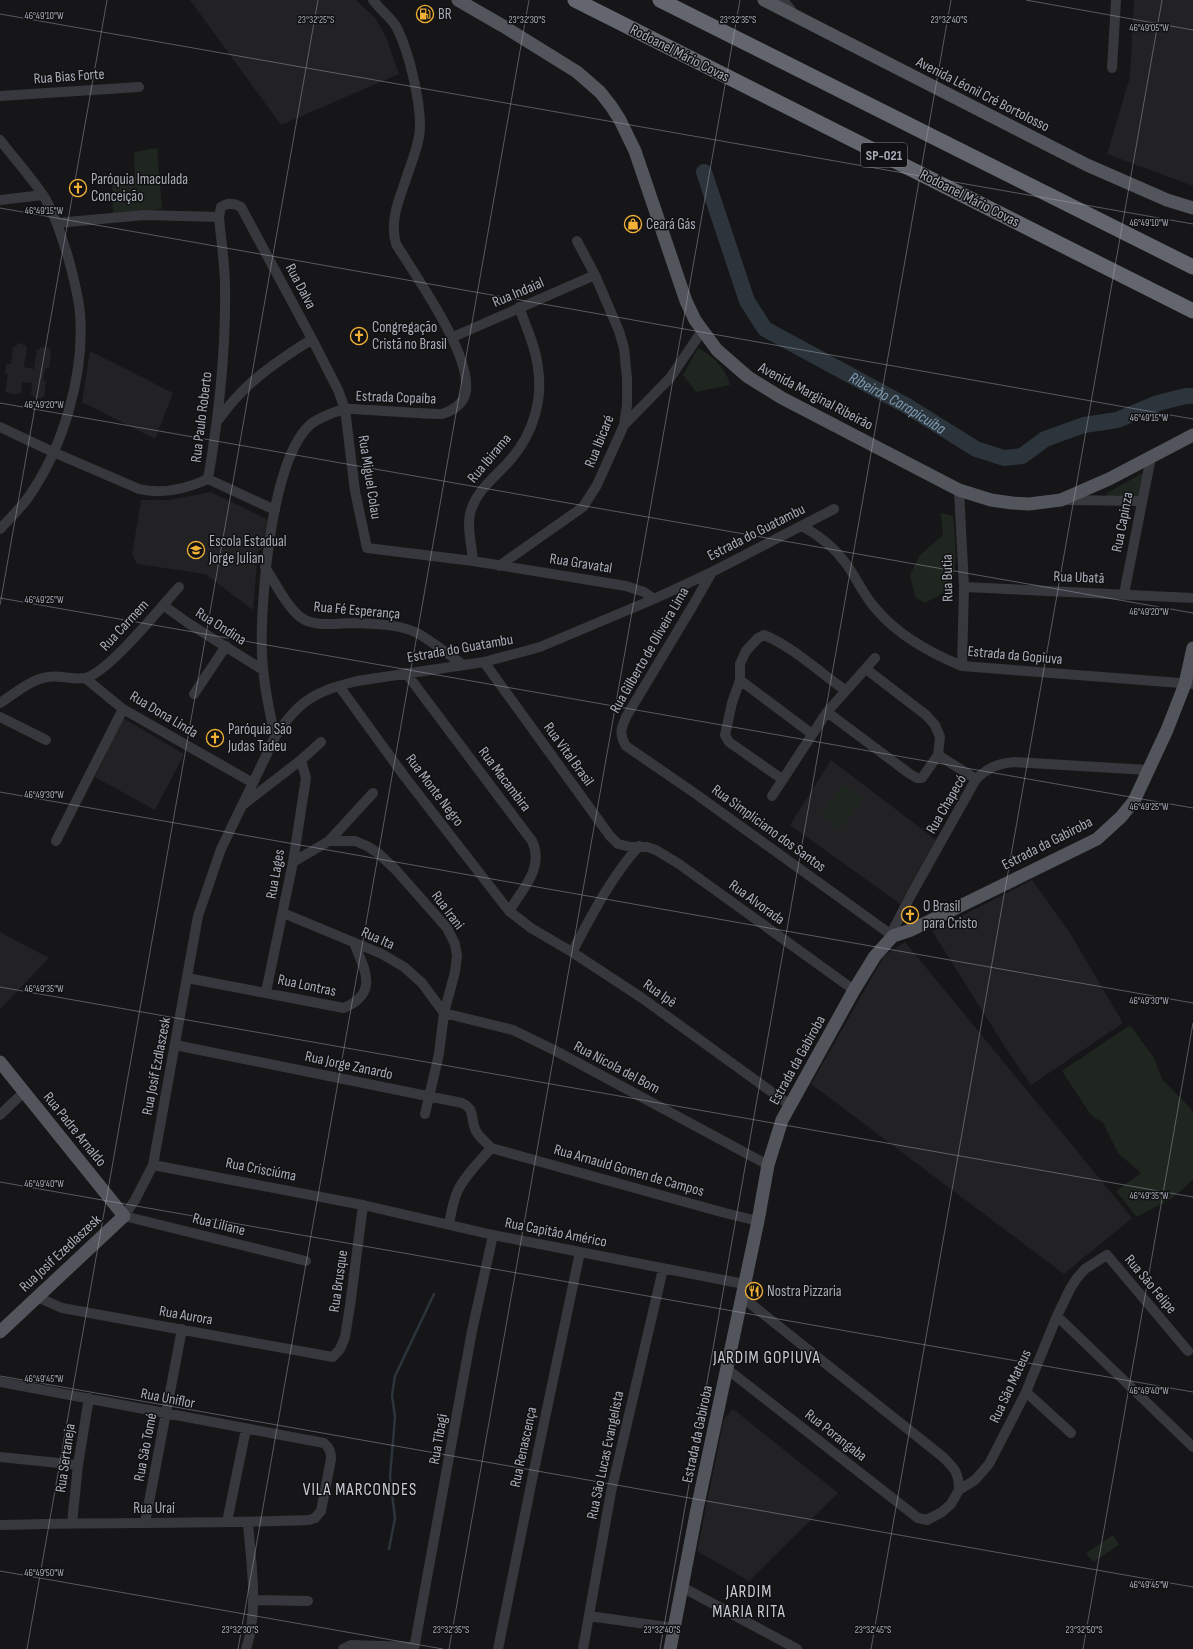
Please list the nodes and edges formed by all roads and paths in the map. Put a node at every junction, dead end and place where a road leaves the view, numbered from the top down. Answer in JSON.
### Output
{"nodes":[{"id":1,"x":373,"y":0,"type":"edge"},
{"id":2,"x":458,"y":0,"type":"edge"},
{"id":3,"x":575,"y":0,"type":"edge"},
{"id":4,"x":660,"y":0,"type":"edge"},
{"id":5,"x":764,"y":0,"type":"edge"},
{"id":6,"x":784,"y":0,"type":"edge"},
{"id":7,"x":1116,"y":0,"type":"edge"},
{"id":8,"x":797,"y":18,"type":"junction"},
{"id":9,"x":1112,"y":68,"type":"dead end"},
{"id":10,"x":139,"y":87,"type":"dead end"},
{"id":11,"x":0,"y":96,"type":"edge"},
{"id":12,"x":0,"y":140,"type":"edge"},
{"id":13,"x":43,"y":195,"type":"junction"},
{"id":14,"x":0,"y":200,"type":"edge"},
{"id":15,"x":1193,"y":208,"type":"edge"},
{"id":16,"x":219,"y":217,"type":"junction"},
{"id":17,"x":57,"y":222,"type":"junction"},
{"id":18,"x":577,"y":241,"type":"dead end"},
{"id":19,"x":1193,"y":267,"type":"edge"},
{"id":20,"x":595,"y":275,"type":"junction"},
{"id":21,"x":519,"y":307,"type":"junction"},
{"id":22,"x":1193,"y":311,"type":"edge"},
{"id":23,"x":702,"y":331,"type":"junction"},
{"id":24,"x":453,"y":337,"type":"junction"},
{"id":25,"x":312,"y":338,"type":"junction"},
{"id":26,"x":345,"y":410,"type":"junction"},
{"id":27,"x":218,"y":420,"type":"junction"},
{"id":28,"x":624,"y":425,"type":"junction"},
{"id":29,"x":0,"y":427,"type":"edge"},
{"id":30,"x":1193,"y":435,"type":"edge"},
{"id":31,"x":53,"y":452,"type":"junction"},
{"id":32,"x":1151,"y":456,"type":"junction"},
{"id":33,"x":208,"y":479,"type":"junction"},
{"id":34,"x":959,"y":490,"type":"junction"},
{"id":35,"x":1061,"y":500,"type":"junction"},
{"id":36,"x":1141,"y":501,"type":"junction"},
{"id":37,"x":834,"y":509,"type":"dead end"},
{"id":38,"x":275,"y":510,"type":"junction"},
{"id":39,"x":802,"y":526,"type":"junction"},
{"id":40,"x":0,"y":528,"type":"edge"},
{"id":41,"x":367,"y":548,"type":"joint"},
{"id":42,"x":473,"y":561,"type":"junction"},
{"id":43,"x":499,"y":566,"type":"junction"},
{"id":44,"x":265,"y":567,"type":"junction"},
{"id":45,"x":712,"y":572,"type":"junction"},
{"id":46,"x":179,"y":587,"type":"dead end"},
{"id":47,"x":964,"y":587,"type":"junction"},
{"id":48,"x":1124,"y":594,"type":"junction"},
{"id":49,"x":1193,"y":598,"type":"edge"},
{"id":50,"x":654,"y":599,"type":"junction"},
{"id":51,"x":163,"y":605,"type":"junction"},
{"id":52,"x":226,"y":646,"type":"junction"},
{"id":53,"x":1193,"y":648,"type":"edge"},
{"id":54,"x":875,"y":658,"type":"dead end"},
{"id":55,"x":484,"y":662,"type":"junction"},
{"id":56,"x":462,"y":664,"type":"junction"},
{"id":57,"x":962,"y":666,"type":"junction"},
{"id":58,"x":866,"y":669,"type":"junction"},
{"id":59,"x":263,"y":670,"type":"junction"},
{"id":60,"x":406,"y":673,"type":"junction"},
{"id":61,"x":85,"y":678,"type":"junction"},
{"id":62,"x":740,"y":680,"type":"junction"},
{"id":63,"x":1189,"y":684,"type":"edge"},
{"id":64,"x":339,"y":686,"type":"junction"},
{"id":65,"x":845,"y":690,"type":"junction"},
{"id":66,"x":194,"y":694,"type":"dead end"},
{"id":67,"x":0,"y":703,"type":"edge"},
{"id":68,"x":123,"y":709,"type":"junction"},
{"id":69,"x":827,"y":712,"type":"junction"},
{"id":70,"x":0,"y":717,"type":"edge"},
{"id":71,"x":812,"y":734,"type":"junction"},
{"id":72,"x":275,"y":737,"type":"junction"},
{"id":73,"x":46,"y":740,"type":"dead end"},
{"id":74,"x":321,"y":742,"type":"dead end"},
{"id":75,"x":626,"y":746,"type":"joint"},
{"id":76,"x":938,"y":755,"type":"junction"},
{"id":77,"x":302,"y":760,"type":"junction"},
{"id":78,"x":1148,"y":770,"type":"junction"},
{"id":79,"x":782,"y":779,"type":"junction"},
{"id":80,"x":976,"y":779,"type":"junction"},
{"id":81,"x":253,"y":783,"type":"junction"},
{"id":82,"x":373,"y":793,"type":"dead end"},
{"id":83,"x":772,"y":796,"type":"dead end"},
{"id":84,"x":242,"y":806,"type":"junction"},
{"id":85,"x":56,"y":840,"type":"dead end"},
{"id":86,"x":330,"y":841,"type":"junction"},
{"id":87,"x":639,"y":846,"type":"junction"},
{"id":88,"x":293,"y":862,"type":"junction"},
{"id":89,"x":509,"y":911,"type":"junction"},
{"id":90,"x":283,"y":913,"type":"junction"},
{"id":91,"x":198,"y":916,"type":"joint"},
{"id":92,"x":893,"y":936,"type":"junction"},
{"id":93,"x":354,"y":943,"type":"junction"},
{"id":94,"x":572,"y":952,"type":"junction"},
{"id":95,"x":187,"y":978,"type":"junction"},
{"id":96,"x":854,"y":990,"type":"junction"},
{"id":97,"x":266,"y":992,"type":"junction"},
{"id":98,"x":444,"y":1012,"type":"junction"},
{"id":99,"x":175,"y":1045,"type":"junction"},
{"id":100,"x":0,"y":1062,"type":"edge"},
{"id":101,"x":25,"y":1091,"type":"junction"},
{"id":102,"x":428,"y":1097,"type":"junction"},
{"id":103,"x":791,"y":1106,"type":"junction"},
{"id":104,"x":425,"y":1114,"type":"dead end"},
{"id":105,"x":0,"y":1115,"type":"edge"},
{"id":106,"x":491,"y":1148,"type":"junction"},
{"id":107,"x":152,"y":1165,"type":"junction"},
{"id":108,"x":768,"y":1165,"type":"junction"},
{"id":109,"x":363,"y":1205,"type":"junction"},
{"id":110,"x":124,"y":1216,"type":"junction"},
{"id":111,"x":758,"y":1221,"type":"junction"},
{"id":112,"x":449,"y":1224,"type":"junction"},
{"id":113,"x":493,"y":1235,"type":"junction"},
{"id":114,"x":580,"y":1252,"type":"junction"},
{"id":115,"x":1107,"y":1255,"type":"joint"},
{"id":116,"x":306,"y":1261,"type":"dead end"},
{"id":117,"x":663,"y":1269,"type":"junction"},
{"id":118,"x":743,"y":1291,"type":"junction"},
{"id":119,"x":37,"y":1297,"type":"junction"},
{"id":120,"x":1056,"y":1316,"type":"junction"},
{"id":121,"x":182,"y":1329,"type":"junction"},
{"id":122,"x":0,"y":1332,"type":"edge"},
{"id":123,"x":1188,"y":1351,"type":"dead end"},
{"id":124,"x":332,"y":1357,"type":"joint"},
{"id":125,"x":727,"y":1369,"type":"junction"},
{"id":126,"x":0,"y":1382,"type":"edge"},
{"id":127,"x":1026,"y":1392,"type":"junction"},
{"id":128,"x":89,"y":1398,"type":"junction"},
{"id":129,"x":167,"y":1413,"type":"junction"},
{"id":130,"x":246,"y":1429,"type":"junction"},
{"id":131,"x":1071,"y":1434,"type":"dead end"},
{"id":132,"x":1193,"y":1447,"type":"edge"},
{"id":133,"x":0,"y":1457,"type":"edge"},
{"id":134,"x":78,"y":1465,"type":"junction"},
{"id":135,"x":958,"y":1490,"type":"junction"},
{"id":136,"x":309,"y":1520,"type":"joint"},
{"id":137,"x":927,"y":1520,"type":"joint"},
{"id":138,"x":72,"y":1522,"type":"junction"},
{"id":139,"x":227,"y":1522,"type":"junction"},
{"id":140,"x":248,"y":1522,"type":"junction"},
{"id":141,"x":145,"y":1523,"type":"junction"},
{"id":142,"x":0,"y":1525,"type":"edge"},
{"id":143,"x":682,"y":1587,"type":"junction"},
{"id":144,"x":253,"y":1600,"type":"junction"},
{"id":145,"x":308,"y":1601,"type":"dead end"},
{"id":146,"x":589,"y":1616,"type":"junction"},
{"id":147,"x":674,"y":1628,"type":"junction"},
{"id":148,"x":414,"y":1648,"type":"edge"},
{"id":149,"x":246,"y":1649,"type":"edge"},
{"id":150,"x":342,"y":1649,"type":"edge"},
{"id":151,"x":498,"y":1649,"type":"edge"},
{"id":152,"x":583,"y":1649,"type":"edge"},
{"id":153,"x":670,"y":1649,"type":"edge"},
{"id":154,"x":797,"y":1649,"type":"edge"}],
"edges":[{"from":1,"to":24,"type":"street","name":"Estrada Copaíba"},
{"from":2,"to":23,"type":"main road","name":"Avenida Marginal Ribeirão"},
{"from":3,"to":22,"type":"highway","name":"Rodoanel Mário Covas","number":"SP-021"},
{"from":4,"to":19,"type":"highway","number":"SP-021"},
{"from":5,"to":8,"type":"main road","name":"Avenida Léonil Cré Bortolosso"},
{"from":6,"to":8,"type":"street"},
{"from":7,"to":9,"type":"street"},
{"from":8,"to":15,"type":"main road","name":"Avenida Léonil Cré Bortolosso"},
{"from":10,"to":11,"type":"street","name":"Rua Bias Forte"},
{"from":12,"to":13,"type":"street"},
{"from":13,"to":14,"type":"street"},
{"from":13,"to":17,"type":"street"},
{"from":16,"to":17,"type":"street"},
{"from":16,"to":25,"type":"street","name":"Rua Dalva"},
{"from":16,"to":27,"type":"street","name":"Rua Paulo Roberto"},
{"from":17,"to":31,"type":"street"},
{"from":18,"to":20,"type":"street","name":"Rua Ibicaré"},
{"from":20,"to":21,"type":"street","name":"Rua Indaial"},
{"from":20,"to":28,"type":"street","name":"Rua Ibicaré"},
{"from":21,"to":24,"type":"street","name":"Rua Indaial"},
{"from":21,"to":42,"type":"street","name":"Rua Ibirama"},
{"from":23,"to":28,"type":"street"},
{"from":23,"to":34,"type":"main road","name":"Avenida Marginal Ribeirão"},
{"from":24,"to":26,"type":"street","name":"Estrada Copaíba"},
{"from":25,"to":26,"type":"street","name":"Rua Dalva"},
{"from":25,"to":27,"type":"street"},
{"from":26,"to":38,"type":"street","name":"Estrada Copaíba"},
{"from":26,"to":41,"type":"street","name":"Rua Miguel Colau"},
{"from":27,"to":33,"type":"street","name":"Rua Paulo Roberto"},
{"from":28,"to":43,"type":"street","name":"Rua Ibicaré"},
{"from":29,"to":31,"type":"street","name":"Rua Paulo Roberto"},
{"from":30,"to":32,"type":"main road","name":"Avenida Marginal Ribeirão"},
{"from":31,"to":33,"type":"street","name":"Rua Paulo Roberto"},
{"from":31,"to":40,"type":"street"},
{"from":32,"to":35,"type":"main road","name":"Avenida Marginal Ribeirão"},
{"from":32,"to":36,"type":"street","name":"Rua Capinza"},
{"from":33,"to":38,"type":"street"},
{"from":34,"to":35,"type":"main road","name":"Avenida Marginal Ribeirão"},
{"from":34,"to":47,"type":"street","name":"Rua Butia"},
{"from":35,"to":36,"type":"street"},
{"from":36,"to":48,"type":"street","name":"Rua Capinza"},
{"from":37,"to":39,"type":"street","name":"Estrada do Guatambu"},
{"from":38,"to":44,"type":"street","name":"Estrada Copaíba"},
{"from":39,"to":45,"type":"street","name":"Estrada do Guatambu"},
{"from":39,"to":57,"type":"street","name":"Estrada da Gopiuva"},
{"from":41,"to":42,"type":"street","name":"Rua Gravatal"},
{"from":42,"to":43,"type":"street","name":"Rua Gravatal"},
{"from":43,"to":50,"type":"street","name":"Rua Gravatal"},
{"from":44,"to":56,"type":"street","name":"Rua Fé Esperança"},
{"from":44,"to":59,"type":"street","name":"Estrada Copaíba"},
{"from":45,"to":50,"type":"street","name":"Estrada do Guatambu"},
{"from":45,"to":75,"type":"street","name":"Rua Gilberto de Oliveira Lima"},
{"from":46,"to":51,"type":"street","name":"Rua Carmem"},
{"from":47,"to":48,"type":"street","name":"Rua Ubatã"},
{"from":47,"to":57,"type":"street","name":"Rua Butia"},
{"from":48,"to":49,"type":"street","name":"Rua Ubatã"},
{"from":50,"to":55,"type":"street","name":"Estrada do Guatambu"},
{"from":51,"to":52,"type":"street","name":"Rua Ondina"},
{"from":51,"to":61,"type":"street","name":"Rua Carmem"},
{"from":52,"to":59,"type":"street","name":"Rua Ondina"},
{"from":52,"to":66,"type":"street"},
{"from":53,"to":63,"type":"main road","name":"Estrada da Gabiroba"},
{"from":54,"to":58,"type":"street"},
{"from":55,"to":56,"type":"street","name":"Estrada do Guatambu"},
{"from":55,"to":87,"type":"street","name":"Rua Vital Brasil"},
{"from":56,"to":60,"type":"street","name":"Estrada do Guatambu"},
{"from":57,"to":63,"type":"street","name":"Estrada da Gopiuva"},
{"from":58,"to":65,"type":"street"},
{"from":58,"to":76,"type":"street"},
{"from":59,"to":72,"type":"street","name":"Estrada Copaíba"},
{"from":60,"to":64,"type":"street","name":"Estrada do Guatambu"},
{"from":60,"to":89,"type":"street","name":"Rua Macambira"},
{"from":61,"to":67,"type":"street"},
{"from":61,"to":68,"type":"street","name":"Rua Dona Linda"},
{"from":62,"to":65,"type":"street"},
{"from":62,"to":71,"type":"street"},
{"from":62,"to":79,"type":"street"},
{"from":63,"to":78,"type":"main road","name":"Estrada da Gabiroba"},
{"from":64,"to":72,"type":"street","name":"Estrada do Guatambu"},
{"from":64,"to":89,"type":"street","name":"Rua Monte Negro"},
{"from":65,"to":69,"type":"street"},
{"from":68,"to":81,"type":"street","name":"Rua Dona Linda"},
{"from":68,"to":85,"type":"street"},
{"from":69,"to":71,"type":"street"},
{"from":69,"to":76,"type":"street"},
{"from":70,"to":73,"type":"street"},
{"from":71,"to":79,"type":"street"},
{"from":72,"to":81,"type":"street","name":"Estrada do Guatambu"},
{"from":74,"to":77,"type":"street"},
{"from":75,"to":92,"type":"street","name":"Rua Simpliciano dos Santos"},
{"from":76,"to":80,"type":"street"},
{"from":77,"to":84,"type":"street"},
{"from":77,"to":88,"type":"street","name":"Rua Lages"},
{"from":78,"to":80,"type":"street","name":"Rua Chapecó"},
{"from":78,"to":92,"type":"main road","name":"Estrada da Gabiroba"},
{"from":79,"to":83,"type":"street"},
{"from":80,"to":92,"type":"street","name":"Rua Chapecó"},
{"from":81,"to":84,"type":"street","name":"Estrada do Guatambu"},
{"from":82,"to":86,"type":"street"},
{"from":84,"to":91,"type":"street","name":"Estrada do Guatambu"},
{"from":86,"to":88,"type":"street","name":"Rua Irani"},
{"from":86,"to":98,"type":"street","name":"Rua Irani"},
{"from":87,"to":94,"type":"street"},
{"from":87,"to":96,"type":"street","name":"Rua Alvorada"},
{"from":88,"to":90,"type":"street","name":"Rua Lages"},
{"from":89,"to":94,"type":"street","name":"Rua Ipê"},
{"from":90,"to":93,"type":"street","name":"Rua Ita"},
{"from":90,"to":97,"type":"street","name":"Rua Lages"},
{"from":91,"to":95,"type":"street","name":"Rua Josif Ezdlaszesk"},
{"from":92,"to":96,"type":"main road","name":"Estrada da Gabiroba"},
{"from":93,"to":97,"type":"street","name":"Rua Lontras"},
{"from":93,"to":98,"type":"street","name":"Rua Ita"},
{"from":94,"to":103,"type":"street","name":"Rua Ipê"},
{"from":95,"to":97,"type":"street","name":"Rua Lontras"},
{"from":95,"to":99,"type":"street","name":"Rua Josif Ezdlaszesk"},
{"from":96,"to":103,"type":"main road","name":"Estrada da Gabiroba"},
{"from":98,"to":102,"type":"street","name":"Rua Irani"},
{"from":98,"to":108,"type":"street","name":"Rua Nicola del Bom"},
{"from":99,"to":102,"type":"street","name":"Rua Jorge Zanardo"},
{"from":99,"to":107,"type":"street","name":"Rua Josif Ezdlaszesk"},
{"from":100,"to":101,"type":"main road","name":"Rua Padre Arnaldo"},
{"from":101,"to":105,"type":"street"},
{"from":101,"to":110,"type":"main road","name":"Rua Padre Arnaldo"},
{"from":102,"to":104,"type":"street","name":"Rua Irani"},
{"from":102,"to":106,"type":"street","name":"Rua Jorge Zanardo"},
{"from":103,"to":108,"type":"main road","name":"Estrada da Gabiroba"},
{"from":106,"to":111,"type":"street","name":"Rua Arnauld Gomen de Campos"},
{"from":106,"to":112,"type":"street"},
{"from":107,"to":109,"type":"street","name":"Rua Crisciúma"},
{"from":107,"to":110,"type":"street","name":"Rua Josif Ezdlaszesk"},
{"from":108,"to":111,"type":"main road","name":"Estrada da Gabiroba"},
{"from":109,"to":112,"type":"street","name":"Rua Capitão Américo"},
{"from":109,"to":124,"type":"street","name":"Rua Brusque"},
{"from":110,"to":116,"type":"street","name":"Rua Liliane"},
{"from":110,"to":119,"type":"main road","name":"Rua Josif Ezedlaszesk"},
{"from":111,"to":118,"type":"main road","name":"Estrada da Gabiroba"},
{"from":112,"to":113,"type":"street","name":"Rua Capitão Américo"},
{"from":113,"to":114,"type":"street","name":"Rua Capitão Américo"},
{"from":113,"to":148,"type":"street","name":"Rua Tibagi"},
{"from":114,"to":117,"type":"street","name":"Rua Capitão Américo"},
{"from":114,"to":151,"type":"street","name":"Rua Renascença"},
{"from":115,"to":120,"type":"street","name":"Rua São Mateus"},
{"from":115,"to":123,"type":"street","name":"Rua São Felipe"},
{"from":117,"to":118,"type":"street","name":"Rua Capitão Américo"},
{"from":117,"to":146,"type":"street","name":"Rua São Lucas Evangelista"},
{"from":118,"to":125,"type":"main road","name":"Estrada da Gabiroba"},
{"from":118,"to":135,"type":"street"},
{"from":119,"to":121,"type":"street","name":"Rua Aurora"},
{"from":119,"to":122,"type":"main road","name":"Rua Josif Ezedlaszesk"},
{"from":120,"to":127,"type":"street","name":"Rua São Mateus"},
{"from":120,"to":132,"type":"street"},
{"from":121,"to":124,"type":"street","name":"Rua Aurora"},
{"from":121,"to":129,"type":"street","name":"Rua São Tomé"},
{"from":125,"to":137,"type":"street","name":"Rua Porangaba"},
{"from":125,"to":143,"type":"main road","name":"Estrada da Gabiroba"},
{"from":126,"to":128,"type":"street","name":"Rua Uniflor"},
{"from":127,"to":131,"type":"street"},
{"from":127,"to":135,"type":"street","name":"Rua São Mateus"},
{"from":128,"to":129,"type":"street","name":"Rua Uniflor"},
{"from":128,"to":134,"type":"street","name":"Rua Sertaneja"},
{"from":129,"to":130,"type":"street","name":"Rua Uniflor"},
{"from":129,"to":141,"type":"street","name":"Rua São Tomé"},
{"from":130,"to":136,"type":"street","name":"Rua Uniflor"},
{"from":130,"to":139,"type":"street"},
{"from":133,"to":134,"type":"street"},
{"from":134,"to":138,"type":"street","name":"Rua Sertaneja"},
{"from":135,"to":137,"type":"street","name":"Rua São Mateus"},
{"from":136,"to":140,"type":"street","name":"Rua Uraí"},
{"from":138,"to":141,"type":"street","name":"Rua Uraí"},
{"from":138,"to":142,"type":"street","name":"Rua Uraí"},
{"from":139,"to":140,"type":"street","name":"Rua Uraí"},
{"from":139,"to":141,"type":"street","name":"Rua Uraí"},
{"from":140,"to":144,"type":"street"},
{"from":143,"to":147,"type":"main road","name":"Estrada da Gabiroba"},
{"from":143,"to":154,"type":"street"},
{"from":144,"to":145,"type":"street"},
{"from":144,"to":149,"type":"street"},
{"from":146,"to":147,"type":"street"},
{"from":146,"to":152,"type":"street","name":"Rua São Lucas Evangelista"},
{"from":147,"to":153,"type":"main road","name":"Estrada da Gabiroba"},
{"from":148,"to":150,"type":"street"}]}
